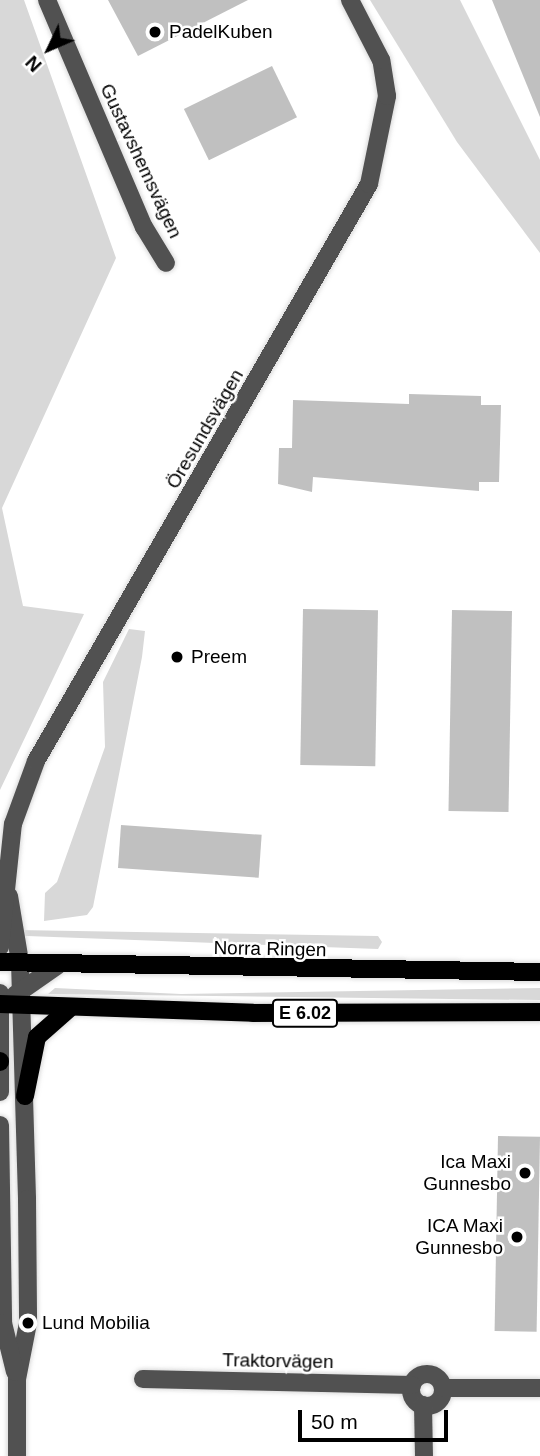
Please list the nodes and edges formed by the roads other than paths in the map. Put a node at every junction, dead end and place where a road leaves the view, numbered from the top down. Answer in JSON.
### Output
{"nodes":[{"id":1,"x":47,"y":0,"type":"edge"},
{"id":2,"x":350,"y":0,"type":"edge"},
{"id":3,"x":166,"y":262,"type":"dead end"},
{"id":4,"x":6,"y":873,"type":"junction"},
{"id":5,"x":0,"y":947,"type":"edge"},
{"id":6,"x":0,"y":962,"type":"edge"},
{"id":7,"x":20,"y":962,"type":"junction"},
{"id":8,"x":58,"y":965,"type":"junction"},
{"id":9,"x":540,"y":972,"type":"edge"},
{"id":10,"x":8,"y":997,"type":"edge"},
{"id":11,"x":71,"y":1007,"type":"junction"},
{"id":12,"x":540,"y":1012,"type":"edge"},
{"id":13,"x":0,"y":1062,"type":"edge"},
{"id":14,"x":0,"y":1092,"type":"edge"},
{"id":15,"x":25,"y":1096,"type":"junction"},
{"id":16,"x":0,"y":1125,"type":"edge"},
{"id":17,"x":17,"y":1379,"type":"junction"},
{"id":18,"x":143,"y":1379,"type":"dead end"},
{"id":19,"x":412,"y":1385,"type":"junction"},
{"id":20,"x":443,"y":1388,"type":"junction"},
{"id":21,"x":540,"y":1388,"type":"edge"},
{"id":22,"x":423,"y":1405,"type":"junction"},
{"id":23,"x":17,"y":1456,"type":"edge"},
{"id":24,"x":424,"y":1456,"type":"edge"}],
"edges":[{"from":1,"to":3,"type":"street","name":"Gustavshemsvägen"},
{"from":2,"to":4,"type":"street","name":"Öresundsvägen"},
{"from":4,"to":5,"type":"street","name":"Öresundsvägen"},
{"from":4,"to":7,"type":"street","name":"Öresundsvägen"},
{"from":6,"to":7,"type":"main road","name":"Norra Ringen","number":"E 6.02"},
{"from":7,"to":8,"type":"main road","name":"Norra Ringen","number":"E 6.02"},
{"from":7,"to":10,"type":"street","name":"Öresundsvägen"},
{"from":8,"to":9,"type":"main road","name":"Norra Ringen","number":"E 6.02"},
{"from":8,"to":10,"type":"street"},
{"from":10,"to":11,"type":"main road","number":"E 6.02"},
{"from":10,"to":13,"type":"street"},
{"from":10,"to":15,"type":"street"},
{"from":11,"to":12,"type":"main road","number":"E 6.02"},
{"from":11,"to":15,"type":"main road"},
{"from":13,"to":14,"type":"street"},
{"from":15,"to":17,"type":"street"},
{"from":16,"to":17,"type":"street"},
{"from":17,"to":23,"type":"street"},
{"from":18,"to":19,"type":"street","name":"Traktorvägen"},
{"from":19,"to":20,"type":"street","name":"Traktorvägen"},
{"from":19,"to":22,"type":"street"},
{"from":20,"to":21,"type":"street","name":"Traktorvägen"},
{"from":20,"to":22,"type":"street"},
{"from":22,"to":24,"type":"street"}]}
